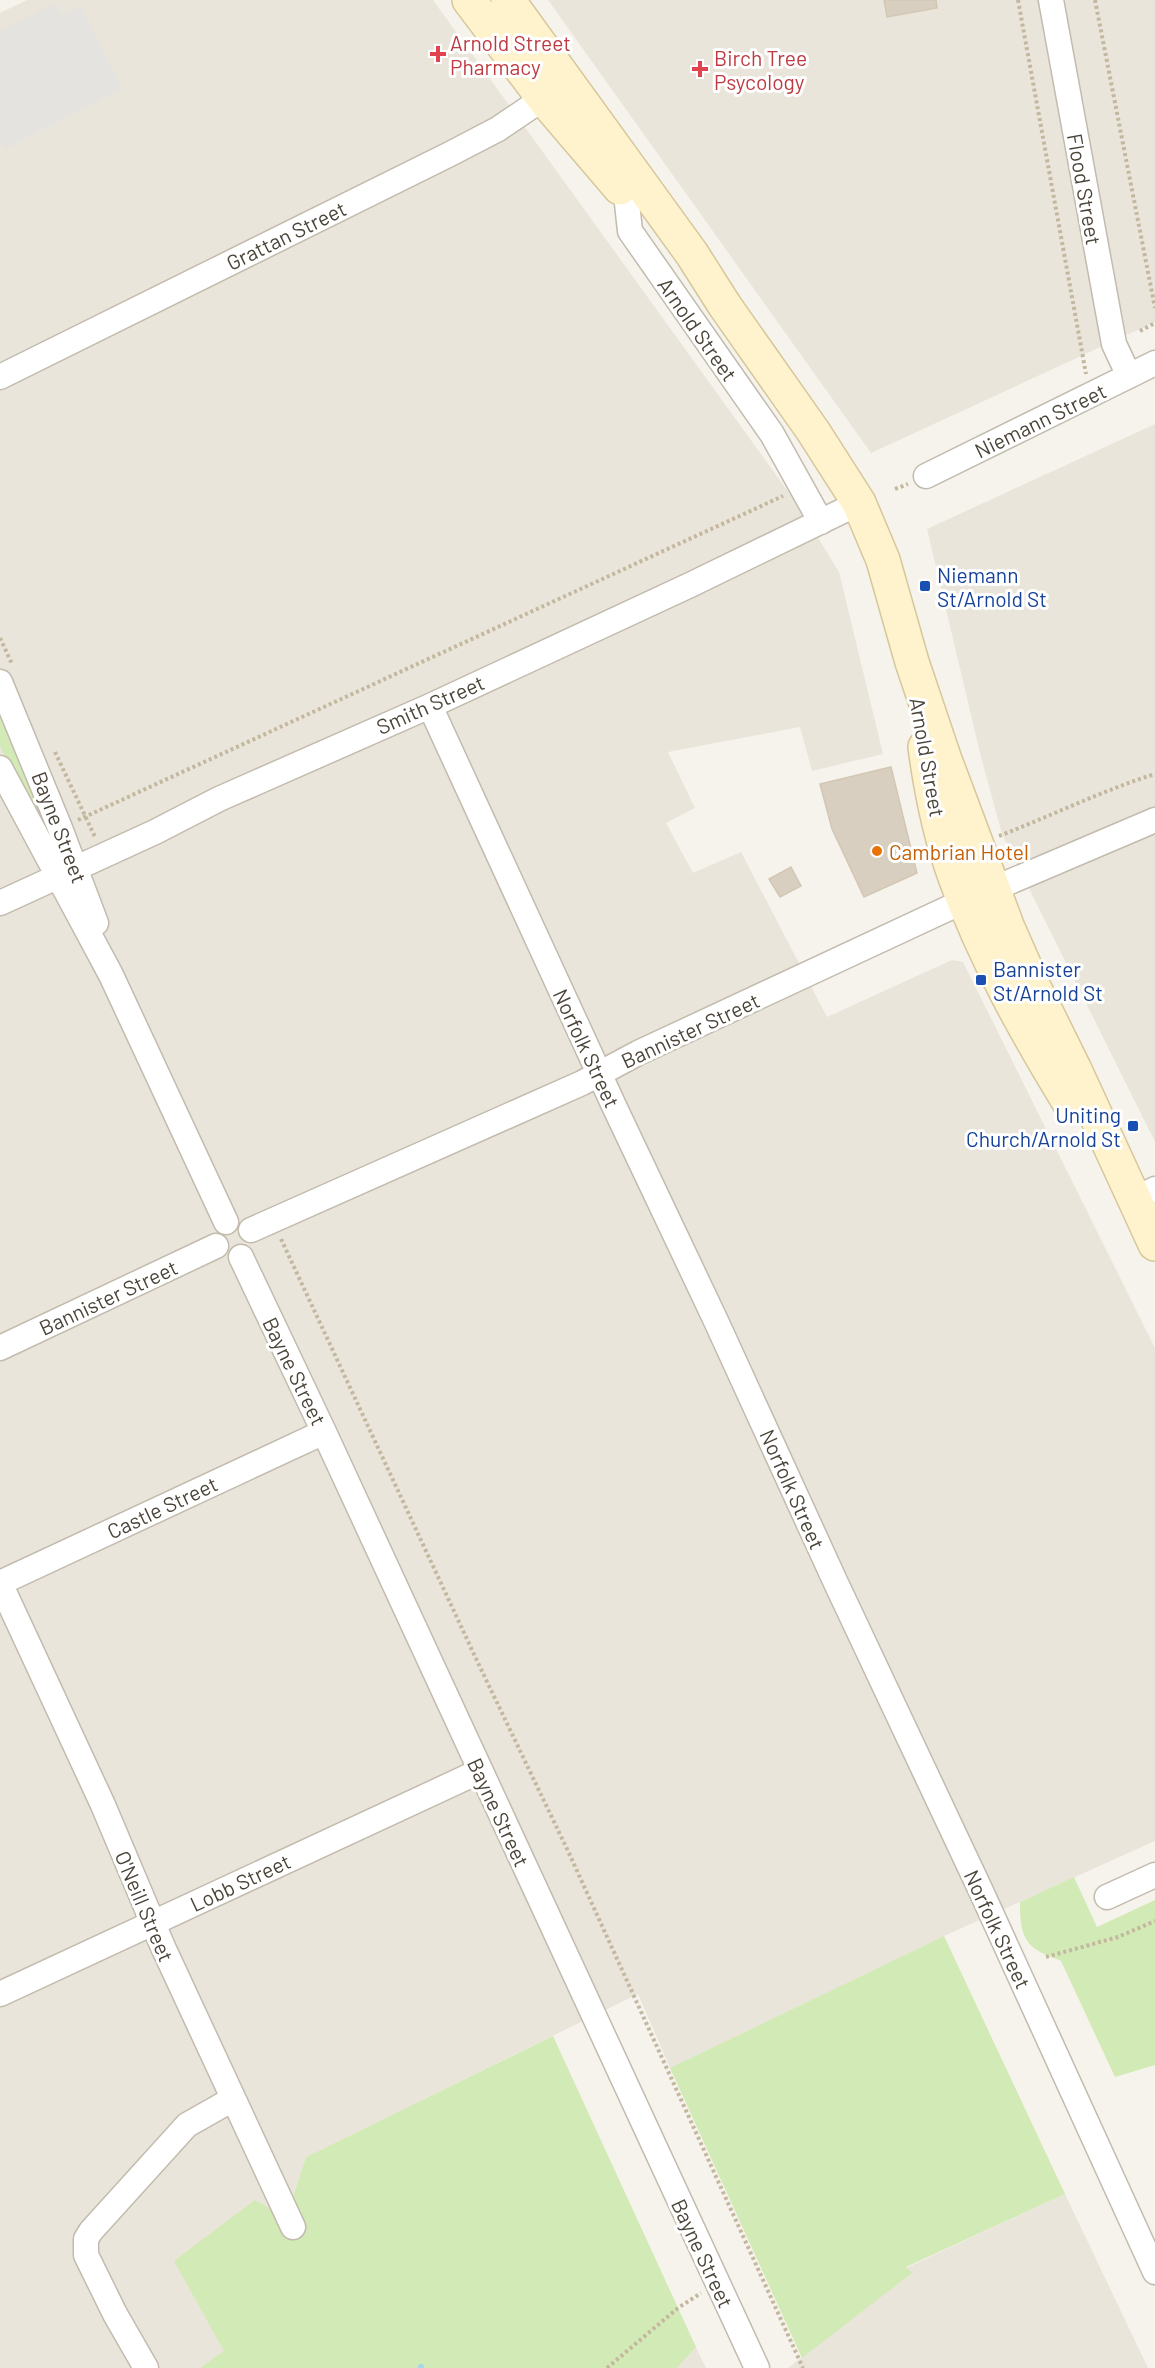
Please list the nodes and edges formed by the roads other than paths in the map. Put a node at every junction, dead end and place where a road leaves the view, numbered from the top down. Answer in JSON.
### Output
{"nodes":[{"id":1,"x":469,"y":0,"type":"edge"},
{"id":2,"x":507,"y":0,"type":"edge"},
{"id":3,"x":1050,"y":0,"type":"edge"},
{"id":4,"x":555,"y":91,"type":"junction"},
{"id":5,"x":626,"y":194,"type":"junction"},
{"id":6,"x":725,"y":306,"type":"junction"},
{"id":7,"x":1155,"y":363,"type":"edge"},
{"id":8,"x":1129,"y":376,"type":"junction"},
{"id":9,"x":0,"y":377,"type":"edge"},
{"id":10,"x":926,"y":476,"type":"dead end"},
{"id":11,"x":859,"y":503,"type":"junction"},
{"id":12,"x":820,"y":522,"type":"junction"},
{"id":13,"x":0,"y":682,"type":"edge"},
{"id":14,"x":430,"y":706,"type":"junction"},
{"id":15,"x":0,"y":768,"type":"edge"},
{"id":16,"x":1155,"y":820,"type":"edge"},
{"id":17,"x":67,"y":872,"type":"junction"},
{"id":18,"x":978,"y":895,"type":"junction"},
{"id":19,"x":0,"y":903,"type":"edge"},
{"id":20,"x":599,"y":1074,"type":"junction"},
{"id":21,"x":1144,"y":1194,"type":"edge"},
{"id":22,"x":226,"y":1222,"type":"junction"},
{"id":23,"x":251,"y":1230,"type":"junction"},
{"id":24,"x":1155,"y":1244,"type":"edge"},
{"id":25,"x":216,"y":1246,"type":"junction"},
{"id":26,"x":241,"y":1257,"type":"junction"},
{"id":27,"x":0,"y":1348,"type":"edge"},
{"id":28,"x":324,"y":1432,"type":"junction"},
{"id":29,"x":0,"y":1583,"type":"edge"},
{"id":30,"x":480,"y":1771,"type":"junction"},
{"id":31,"x":1155,"y":1875,"type":"edge"},
{"id":32,"x":1107,"y":1897,"type":"dead end"},
{"id":33,"x":152,"y":1923,"type":"junction"},
{"id":34,"x":0,"y":1994,"type":"edge"},
{"id":35,"x":233,"y":2099,"type":"junction"},
{"id":36,"x":293,"y":2227,"type":"dead end"},
{"id":37,"x":1155,"y":2272,"type":"edge"},
{"id":38,"x":146,"y":2368,"type":"edge"},
{"id":39,"x":757,"y":2368,"type":"edge"}],
"edges":[{"from":1,"to":4,"type":"main road","name":"Arnold Street"},
{"from":2,"to":4,"type":"main road","name":"Arnold Street"},
{"from":3,"to":8,"type":"street","name":"Flood Street"},
{"from":4,"to":5,"type":"main road","name":"Arnold Street"},
{"from":4,"to":6,"type":"main road","name":"Arnold Street"},
{"from":4,"to":9,"type":"street","name":"Grattan Street"},
{"from":5,"to":6,"type":"main road","name":"Arnold Street"},
{"from":5,"to":12,"type":"street","name":"Arnold Street"},
{"from":6,"to":11,"type":"main road","name":"Arnold Street"},
{"from":7,"to":8,"type":"street","name":"Niemann Street"},
{"from":8,"to":10,"type":"street","name":"Niemann Street"},
{"from":11,"to":12,"type":"street","name":"Smith Street"},
{"from":11,"to":18,"type":"main road","name":"Arnold Street"},
{"from":12,"to":14,"type":"street","name":"Smith Street"},
{"from":13,"to":17,"type":"street","name":"Bayne Street"},
{"from":14,"to":17,"type":"street","name":"Smith Street"},
{"from":14,"to":20,"type":"street","name":"Norfolk Street"},
{"from":15,"to":17,"type":"street","name":"Bayne Street"},
{"from":16,"to":18,"type":"street","name":"Bannister Street"},
{"from":17,"to":19,"type":"street","name":"Smith Street"},
{"from":17,"to":22,"type":"street","name":"Bayne Street"},
{"from":18,"to":20,"type":"street","name":"Bannister Street"},
{"from":18,"to":21,"type":"main road","name":"Arnold Street"},
{"from":20,"to":23,"type":"street","name":"Bannister Street"},
{"from":20,"to":37,"type":"street","name":"Norfolk Street"},
{"from":21,"to":24,"type":"main road","name":"Arnold Street"},
{"from":22,"to":23,"type":"street"},
{"from":22,"to":25,"type":"street"},
{"from":23,"to":26,"type":"street"},
{"from":25,"to":26,"type":"street"},
{"from":25,"to":27,"type":"street","name":"Bannister Street"},
{"from":26,"to":28,"type":"street","name":"Bayne Street"},
{"from":28,"to":29,"type":"street","name":"Castle Street"},
{"from":28,"to":30,"type":"street","name":"Bayne Street"},
{"from":29,"to":33,"type":"street","name":"O'Neill Street"},
{"from":30,"to":33,"type":"street","name":"Lobb Street"},
{"from":30,"to":39,"type":"street","name":"Bayne Street"},
{"from":31,"to":32,"type":"street"},
{"from":33,"to":34,"type":"street","name":"Lobb Street"},
{"from":33,"to":35,"type":"street","name":"O'Neill Street"},
{"from":35,"to":36,"type":"street","name":"O'Neill Street"},
{"from":35,"to":38,"type":"street"}]}
